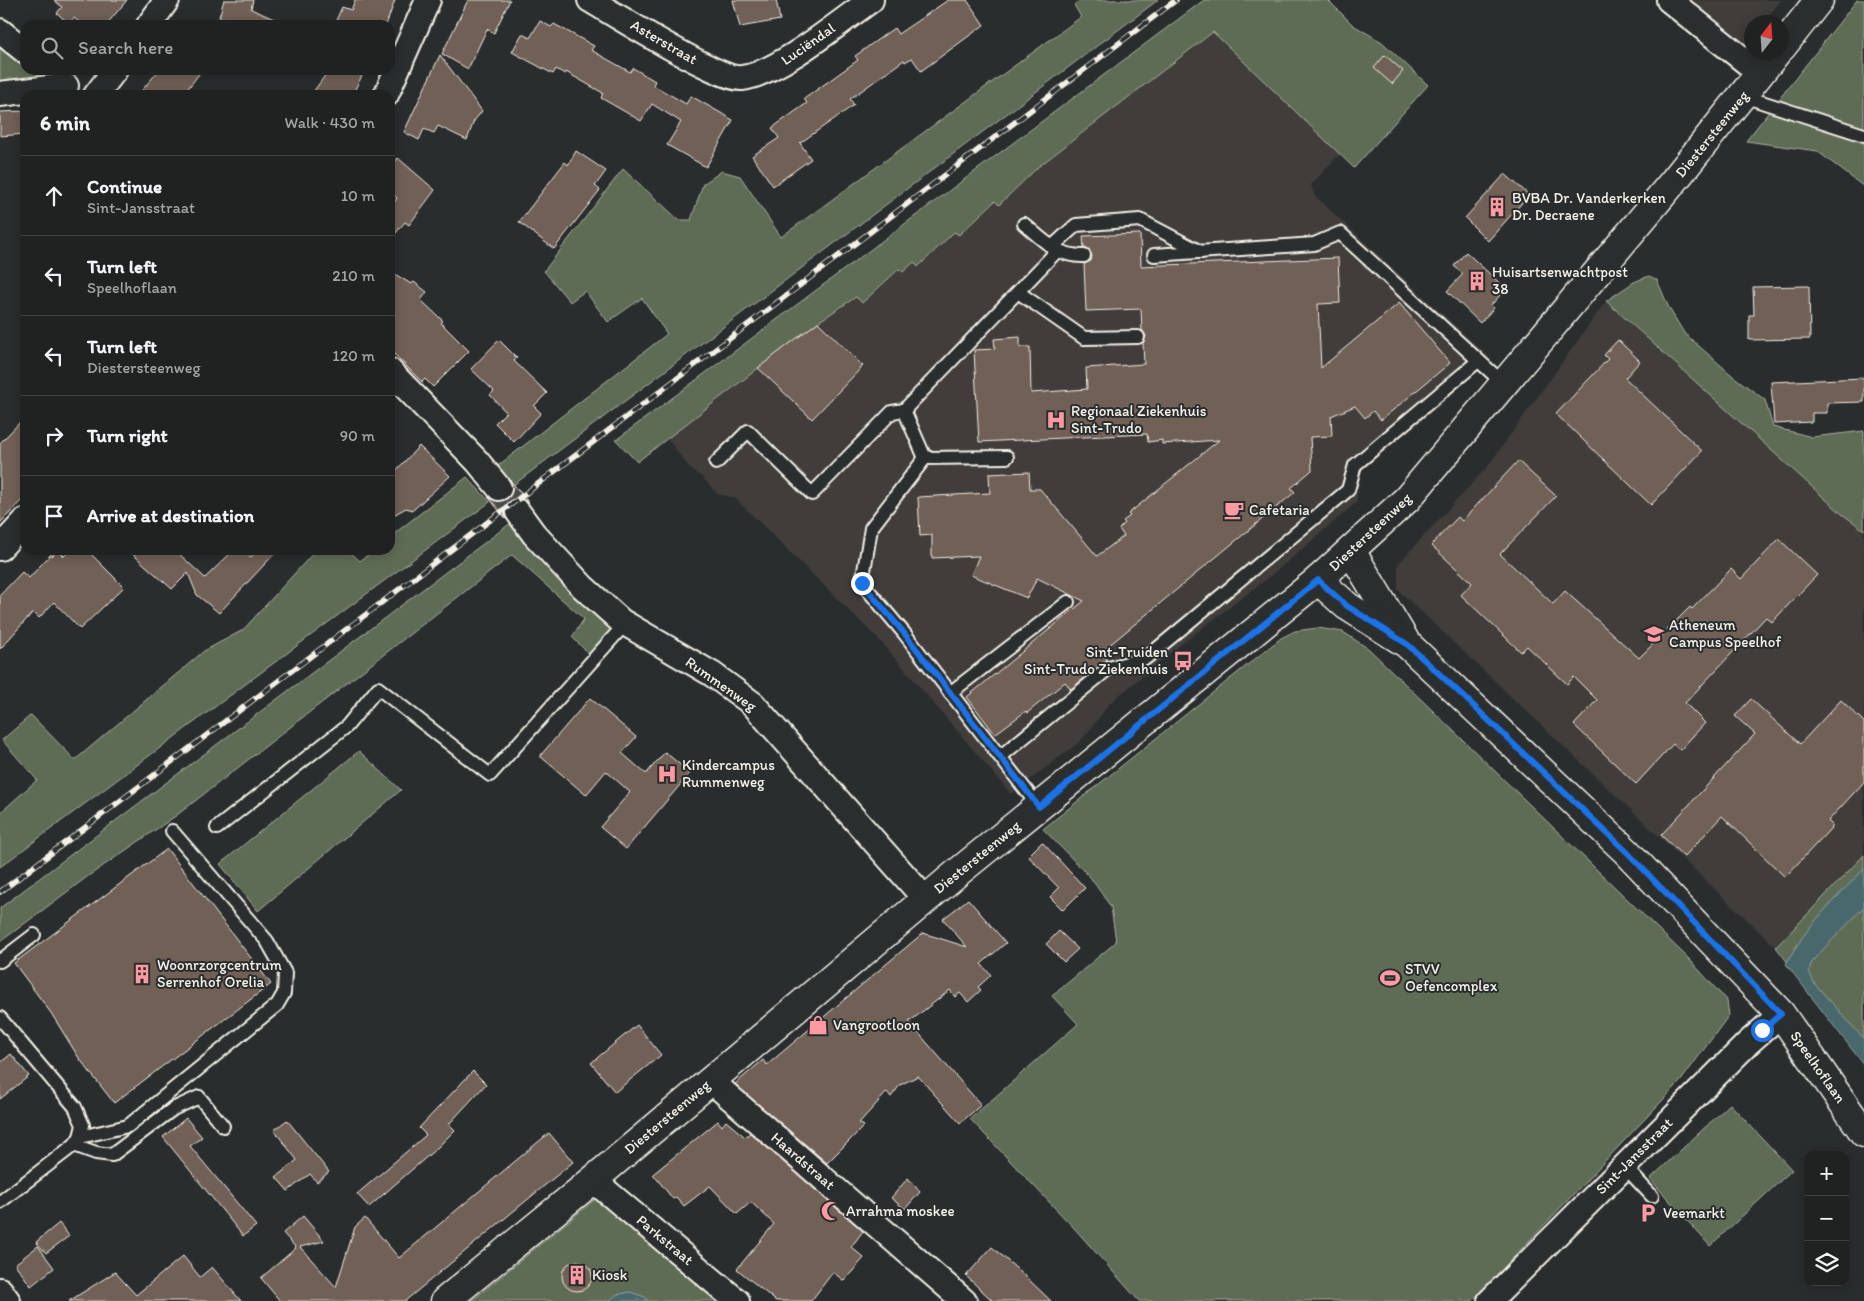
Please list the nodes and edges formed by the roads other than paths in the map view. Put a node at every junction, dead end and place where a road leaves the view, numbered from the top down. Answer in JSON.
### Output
{"nodes":[{"id":1,"x":167,"y":0,"type":"edge"},
{"id":2,"x":428,"y":0,"type":"edge"},
{"id":3,"x":590,"y":0,"type":"edge"},
{"id":4,"x":871,"y":0,"type":"edge"},
{"id":5,"x":1669,"y":0,"type":"edge"},
{"id":6,"x":1819,"y":0,"type":"edge"},
{"id":7,"x":153,"y":20,"type":"edge"},
{"id":8,"x":0,"y":31,"type":"edge"},
{"id":9,"x":1789,"y":38,"type":"edge"},
{"id":10,"x":20,"y":48,"type":"edge"},
{"id":11,"x":1771,"y":60,"type":"edge"},
{"id":12,"x":1761,"y":74,"type":"junction"},
{"id":13,"x":53,"y":75,"type":"edge"},
{"id":14,"x":111,"y":75,"type":"edge"},
{"id":15,"x":395,"y":75,"type":"edge"},
{"id":16,"x":395,"y":75,"type":"edge"},
{"id":17,"x":740,"y":79,"type":"joint"},
{"id":18,"x":72,"y":90,"type":"edge"},
{"id":19,"x":100,"y":90,"type":"edge"},
{"id":20,"x":388,"y":90,"type":"edge"},
{"id":21,"x":20,"y":93,"type":"edge"},
{"id":22,"x":0,"y":94,"type":"edge"},
{"id":23,"x":1743,"y":96,"type":"junction"},
{"id":24,"x":1864,"y":135,"type":"edge"},
{"id":25,"x":1024,"y":224,"type":"dead end"},
{"id":26,"x":1054,"y":249,"type":"junction"},
{"id":27,"x":1201,"y":252,"type":"junction"},
{"id":28,"x":1154,"y":255,"type":"dead end"},
{"id":29,"x":1084,"y":256,"type":"dead end"},
{"id":30,"x":1018,"y":292,"type":"junction"},
{"id":31,"x":1138,"y":337,"type":"dead end"},
{"id":32,"x":1478,"y":362,"type":"junction"},
{"id":33,"x":395,"y":376,"type":"edge"},
{"id":34,"x":1504,"y":384,"type":"junction"},
{"id":35,"x":904,"y":410,"type":"junction"},
{"id":36,"x":1007,"y":457,"type":"dead end"},
{"id":37,"x":925,"y":458,"type":"junction"},
{"id":38,"x":716,"y":463,"type":"dead end"},
{"id":39,"x":499,"y":488,"type":"tunnel mouth"},
{"id":40,"x":518,"y":512,"type":"tunnel mouth"},
{"id":41,"x":20,"y":526,"type":"edge"},
{"id":42,"x":0,"y":548,"type":"edge"},
{"id":43,"x":1351,"y":551,"type":"junction"},
{"id":44,"x":1318,"y":580,"type":"junction"},
{"id":45,"x":1068,"y":602,"type":"dead end"},
{"id":46,"x":626,"y":623,"type":"junction"},
{"id":47,"x":1407,"y":644,"type":"junction"},
{"id":48,"x":950,"y":693,"type":"junction"},
{"id":49,"x":1000,"y":756,"type":"junction"},
{"id":50,"x":1039,"y":807,"type":"junction"},
{"id":51,"x":217,"y":828,"type":"dead end"},
{"id":52,"x":172,"y":830,"type":"dead end"},
{"id":53,"x":926,"y":900,"type":"junction"},
{"id":54,"x":34,"y":935,"type":"dead end"},
{"id":55,"x":0,"y":961,"type":"edge"},
{"id":56,"x":1781,"y":1014,"type":"junction"},
{"id":57,"x":0,"y":1018,"type":"edge"},
{"id":58,"x":710,"y":1080,"type":"junction"},
{"id":59,"x":223,"y":1126,"type":"dead end"},
{"id":60,"x":1864,"y":1133,"type":"edge"},
{"id":61,"x":77,"y":1141,"type":"junction"},
{"id":62,"x":1624,"y":1166,"type":"junction"},
{"id":63,"x":593,"y":1180,"type":"junction"},
{"id":64,"x":1652,"y":1196,"type":"dead end"},
{"id":65,"x":0,"y":1202,"type":"edge"},
{"id":66,"x":0,"y":1290,"type":"edge"},
{"id":67,"x":8,"y":1301,"type":"edge"},
{"id":68,"x":445,"y":1301,"type":"edge"},
{"id":69,"x":737,"y":1301,"type":"edge"},
{"id":70,"x":964,"y":1301,"type":"edge"},
{"id":71,"x":1490,"y":1301,"type":"edge"}],
"edges":[{"from":1,"to":7,"type":"street"},
{"from":2,"to":15,"type":"street"},
{"from":3,"to":17,"type":"street","name":"Asterstraat"},
{"from":4,"to":17,"type":"street","name":"Luciëndal"},
{"from":5,"to":12,"type":"street"},
{"from":6,"to":9,"type":"main road"},
{"from":8,"to":10,"type":"street"},
{"from":11,"to":12,"type":"main road","name":"Diestersteenweg"},
{"from":12,"to":23,"type":"main road","name":"Diestersteenweg"},
{"from":13,"to":18,"type":"street"},
{"from":14,"to":19,"type":"street"},
{"from":16,"to":20,"type":"street"},
{"from":21,"to":22,"type":"street"},
{"from":23,"to":24,"type":"lane"},
{"from":23,"to":34,"type":"main road","name":"Diestersteenweg"},
{"from":25,"to":26,"type":"lane"},
{"from":26,"to":27,"type":"lane"},
{"from":26,"to":29,"type":"lane"},
{"from":26,"to":30,"type":"lane"},
{"from":27,"to":28,"type":"lane"},
{"from":27,"to":32,"type":"lane"},
{"from":30,"to":31,"type":"lane"},
{"from":30,"to":35,"type":"lane"},
{"from":32,"to":34,"type":"lane"},
{"from":32,"to":49,"type":"lane"},
{"from":33,"to":39,"type":"street"},
{"from":34,"to":43,"type":"main road","name":"Diestersteenweg"},
{"from":35,"to":37,"type":"lane"},
{"from":35,"to":38,"type":"lane"},
{"from":36,"to":37,"type":"lane"},
{"from":37,"to":48,"type":"lane"},
{"from":40,"to":46,"type":"street","name":"Rummenweg"},
{"from":41,"to":42,"type":"street"},
{"from":43,"to":44,"type":"main road","name":"Diestersteenweg"},
{"from":43,"to":47,"type":"main road","name":"Speelhoflaan"},
{"from":44,"to":47,"type":"main road","name":"Speelhoflaan"},
{"from":44,"to":50,"type":"main road","name":"Diestersteenweg"},
{"from":45,"to":48,"type":"lane"},
{"from":46,"to":51,"type":"lane"},
{"from":46,"to":53,"type":"street","name":"Rummenweg"},
{"from":47,"to":56,"type":"main road","name":"Speelhoflaan"},
{"from":48,"to":49,"type":"lane"},
{"from":49,"to":50,"type":"lane"},
{"from":50,"to":53,"type":"main road","name":"Diestersteenweg"},
{"from":52,"to":61,"type":"lane"},
{"from":53,"to":58,"type":"main road","name":"Diestersteenweg"},
{"from":54,"to":55,"type":"lane"},
{"from":56,"to":60,"type":"main road","name":"Speelhoflaan"},
{"from":56,"to":62,"type":"street","name":"Sint-Jansstraat"},
{"from":57,"to":61,"type":"lane"},
{"from":58,"to":63,"type":"main road","name":"Diestersteenweg"},
{"from":58,"to":70,"type":"street","name":"Haardstraat"},
{"from":59,"to":61,"type":"lane"},
{"from":61,"to":65,"type":"lane"},
{"from":62,"to":64,"type":"lane"},
{"from":62,"to":71,"type":"street","name":"Sint-Jansstraat"},
{"from":63,"to":68,"type":"main road","name":"Diestersteenweg"},
{"from":63,"to":69,"type":"street","name":"Parkstraat"},
{"from":66,"to":67,"type":"street"}]}
